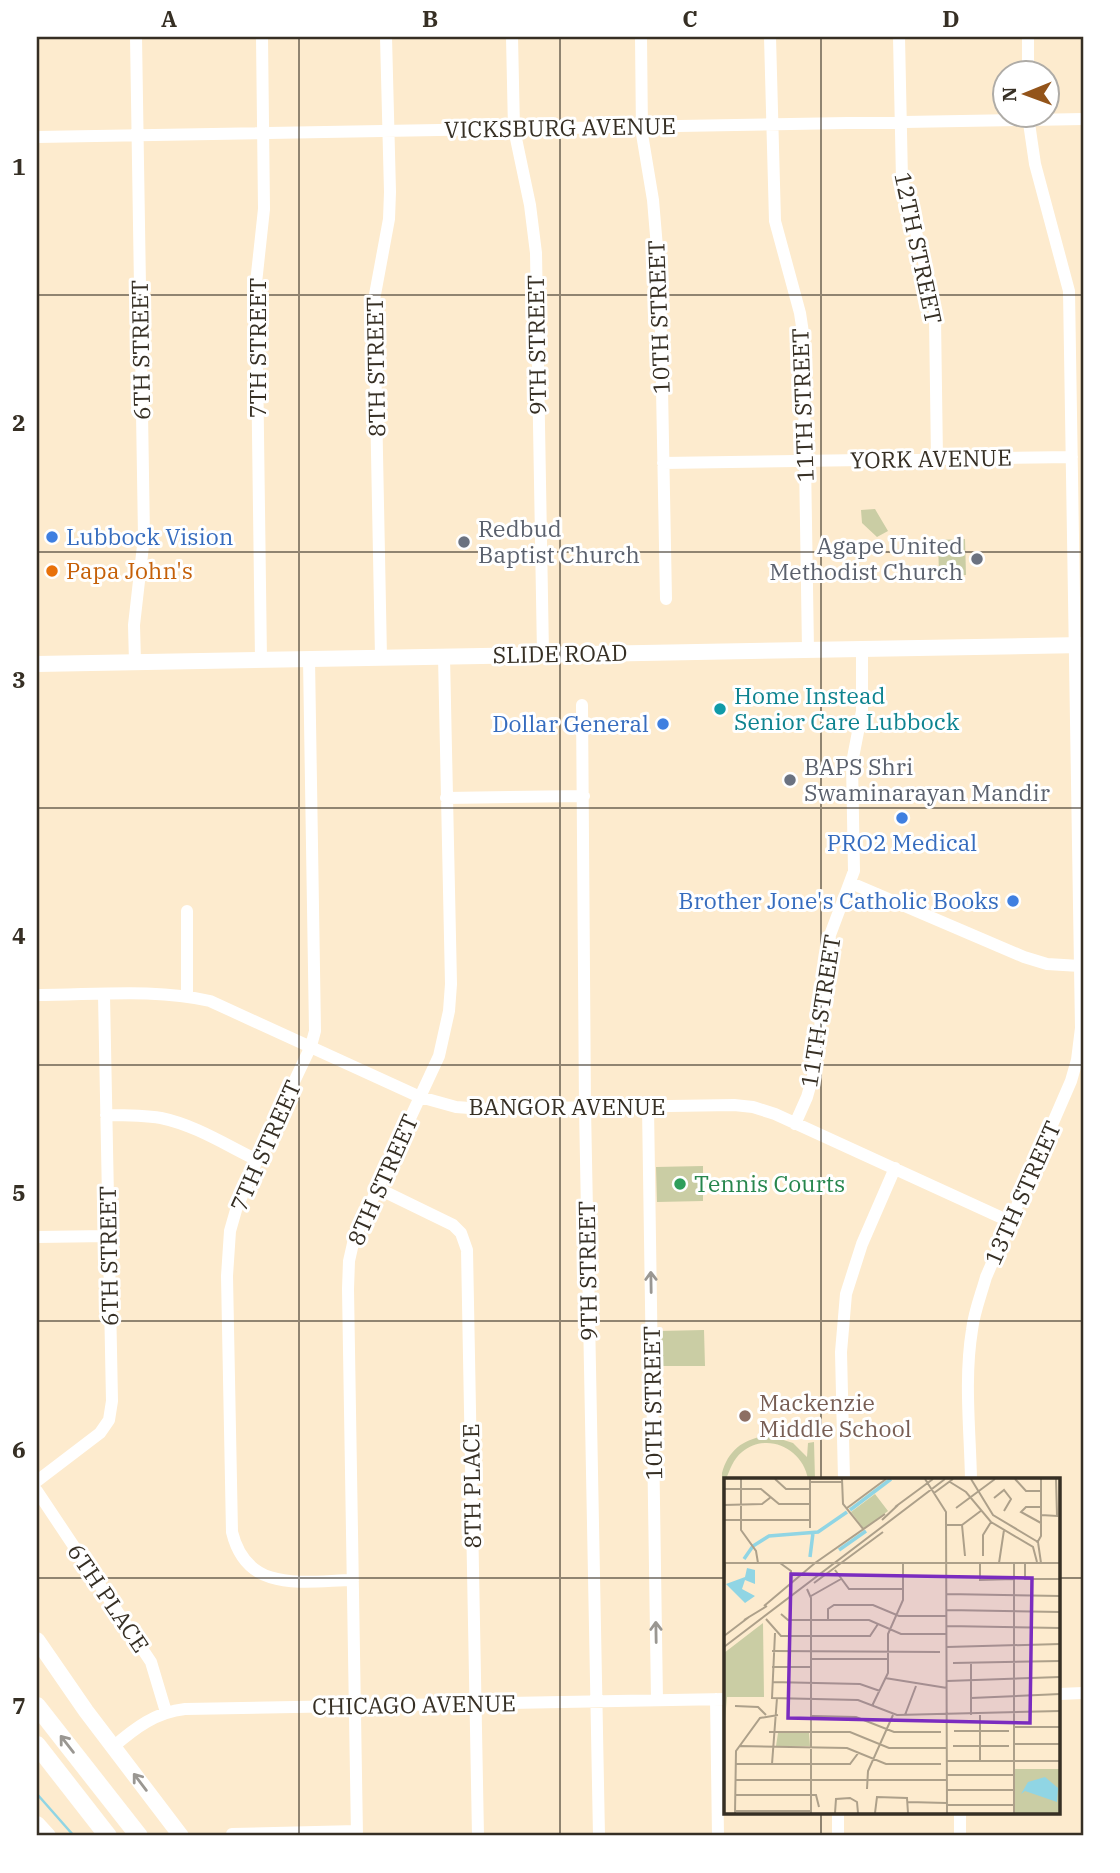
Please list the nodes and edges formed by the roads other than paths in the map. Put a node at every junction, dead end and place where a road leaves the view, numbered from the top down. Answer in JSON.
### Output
{"nodes":[{"id":1,"x":136,"y":37,"type":"edge"},
{"id":2,"x":262,"y":37,"type":"edge"},
{"id":3,"x":386,"y":37,"type":"edge"},
{"id":4,"x":512,"y":37,"type":"edge"},
{"id":5,"x":641,"y":37,"type":"edge"},
{"id":6,"x":770,"y":37,"type":"edge"},
{"id":7,"x":899,"y":37,"type":"edge"},
{"id":8,"x":1028,"y":37,"type":"edge"},
{"id":9,"x":1028,"y":60,"type":"edge"},
{"id":10,"x":1060,"y":118,"type":"edge"},
{"id":11,"x":1083,"y":118,"type":"edge"},
{"id":12,"x":990,"y":119,"type":"edge"},
{"id":13,"x":900,"y":122,"type":"junction"},
{"id":14,"x":771,"y":124,"type":"junction"},
{"id":15,"x":642,"y":127,"type":"junction"},
{"id":16,"x":514,"y":129,"type":"junction"},
{"id":17,"x":1030,"y":130,"type":"edge"},
{"id":18,"x":388,"y":131,"type":"junction"},
{"id":19,"x":264,"y":133,"type":"junction"},
{"id":20,"x":138,"y":135,"type":"junction"},
{"id":21,"x":37,"y":137,"type":"edge"},
{"id":22,"x":1077,"y":382,"type":"edge"},
{"id":23,"x":1072,"y":457,"type":"junction"},
{"id":24,"x":937,"y":459,"type":"junction"},
{"id":25,"x":805,"y":461,"type":"junction"},
{"id":26,"x":663,"y":464,"type":"junction"},
{"id":27,"x":666,"y":599,"type":"dead end"},
{"id":28,"x":1079,"y":645,"type":"edge"},
{"id":29,"x":862,"y":649,"type":"junction"},
{"id":30,"x":808,"y":650,"type":"junction"},
{"id":31,"x":543,"y":654,"type":"junction"},
{"id":32,"x":444,"y":656,"type":"junction"},
{"id":33,"x":381,"y":657,"type":"junction"},
{"id":34,"x":309,"y":659,"type":"junction"},
{"id":35,"x":261,"y":660,"type":"junction"},
{"id":36,"x":135,"y":662,"type":"junction"},
{"id":37,"x":37,"y":664,"type":"edge"},
{"id":38,"x":582,"y":705,"type":"dead end"},
{"id":39,"x":584,"y":796,"type":"junction"},
{"id":40,"x":446,"y":798,"type":"junction"},
{"id":41,"x":1080,"y":840,"type":"edge"},
{"id":42,"x":851,"y":883,"type":"junction"},
{"id":43,"x":187,"y":911,"type":"dead end"},
{"id":44,"x":1080,"y":966,"type":"junction"},
{"id":45,"x":104,"y":995,"type":"junction"},
{"id":46,"x":37,"y":996,"type":"edge"},
{"id":47,"x":187,"y":996,"type":"junction"},
{"id":48,"x":311,"y":1046,"type":"junction"},
{"id":49,"x":1080,"y":1060,"type":"edge"},
{"id":50,"x":420,"y":1097,"type":"junction"},
{"id":51,"x":648,"y":1107,"type":"junction"},
{"id":52,"x":585,"y":1108,"type":"junction"},
{"id":53,"x":106,"y":1115,"type":"junction"},
{"id":54,"x":795,"y":1124,"type":"junction"},
{"id":55,"x":257,"y":1160,"type":"junction"},
{"id":56,"x":895,"y":1168,"type":"junction"},
{"id":57,"x":377,"y":1188,"type":"junction"},
{"id":58,"x":1011,"y":1222,"type":"junction"},
{"id":59,"x":108,"y":1236,"type":"junction"},
{"id":60,"x":37,"y":1237,"type":"edge"},
{"id":61,"x":844,"y":1478,"type":"edge"},
{"id":62,"x":971,"y":1478,"type":"edge"},
{"id":63,"x":37,"y":1481,"type":"edge"},
{"id":64,"x":37,"y":1491,"type":"edge"},
{"id":65,"x":231,"y":1522,"type":"junction"},
{"id":66,"x":217,"y":1523,"type":"dead end"},
{"id":67,"x":353,"y":1580,"type":"junction"},
{"id":68,"x":37,"y":1640,"type":"edge"},
{"id":69,"x":1083,"y":1693,"type":"edge"},
{"id":70,"x":1060,"y":1694,"type":"edge"},
{"id":71,"x":721,"y":1699,"type":"edge"},
{"id":72,"x":657,"y":1700,"type":"junction"},
{"id":73,"x":596,"y":1702,"type":"junction"},
{"id":74,"x":475,"y":1704,"type":"junction"},
{"id":75,"x":37,"y":1706,"type":"edge"},
{"id":76,"x":355,"y":1706,"type":"junction"},
{"id":77,"x":166,"y":1712,"type":"junction"},
{"id":78,"x":37,"y":1745,"type":"edge"},
{"id":79,"x":113,"y":1747,"type":"junction"},
{"id":80,"x":838,"y":1814,"type":"edge"},
{"id":81,"x":960,"y":1814,"type":"edge"},
{"id":82,"x":37,"y":1824,"type":"edge"},
{"id":83,"x":232,"y":1833,"type":"dead end"},
{"id":84,"x":357,"y":1834,"type":"edge"},
{"id":85,"x":48,"y":1836,"type":"edge"},
{"id":86,"x":108,"y":1836,"type":"edge"},
{"id":87,"x":139,"y":1836,"type":"edge"},
{"id":88,"x":181,"y":1836,"type":"edge"},
{"id":89,"x":478,"y":1836,"type":"edge"},
{"id":90,"x":599,"y":1836,"type":"edge"},
{"id":91,"x":718,"y":1836,"type":"edge"},
{"id":92,"x":838,"y":1836,"type":"edge"},
{"id":93,"x":960,"y":1836,"type":"edge"}],
"edges":[{"from":1,"to":20,"type":"street","name":"6TH STREET"},
{"from":2,"to":19,"type":"street","name":"7TH STREET"},
{"from":3,"to":18,"type":"street","name":"8TH STREET"},
{"from":4,"to":16,"type":"street","name":"9TH STREET"},
{"from":5,"to":15,"type":"street","name":"10TH STREET"},
{"from":6,"to":14,"type":"street","name":"11TH STREET"},
{"from":7,"to":13,"type":"street","name":"12TH STREET"},
{"from":8,"to":9,"type":"street"},
{"from":10,"to":11,"type":"street","name":"VICKSBURG AVENUE"},
{"from":12,"to":13,"type":"street","name":"VICKSBURG AVENUE"},
{"from":13,"to":14,"type":"street","name":"VICKSBURG AVENUE"},
{"from":13,"to":24,"type":"street","name":"12TH STREET"},
{"from":14,"to":15,"type":"street","name":"VICKSBURG AVENUE"},
{"from":14,"to":25,"type":"street","name":"11TH STREET"},
{"from":15,"to":16,"type":"street","name":"VICKSBURG AVENUE"},
{"from":15,"to":26,"type":"street","name":"10TH STREET"},
{"from":16,"to":18,"type":"street","name":"VICKSBURG AVENUE"},
{"from":16,"to":31,"type":"street","name":"9TH STREET"},
{"from":17,"to":22,"type":"street","name":"13TH STREET"},
{"from":18,"to":19,"type":"street","name":"VICKSBURG AVENUE"},
{"from":18,"to":33,"type":"street","name":"8TH STREET"},
{"from":19,"to":20,"type":"street","name":"VICKSBURG AVENUE"},
{"from":19,"to":35,"type":"street","name":"7TH STREET"},
{"from":20,"to":21,"type":"street","name":"VICKSBURG AVENUE"},
{"from":20,"to":36,"type":"street","name":"6TH STREET"},
{"from":22,"to":23,"type":"street","name":"13TH STREET"},
{"from":23,"to":24,"type":"street","name":"YORK AVENUE"},
{"from":23,"to":28,"type":"street","name":"13TH STREET"},
{"from":24,"to":25,"type":"street","name":"YORK AVENUE"},
{"from":25,"to":26,"type":"street","name":"YORK AVENUE"},
{"from":25,"to":30,"type":"street","name":"11TH STREET"},
{"from":26,"to":27,"type":"street","name":"10TH STREET"},
{"from":28,"to":29,"type":"main road","name":"SLIDE ROAD"},
{"from":28,"to":41,"type":"street","name":"13TH STREET"},
{"from":29,"to":30,"type":"main road","name":"SLIDE ROAD"},
{"from":29,"to":42,"type":"street","name":"11TH STREET"},
{"from":30,"to":31,"type":"main road","name":"SLIDE ROAD"},
{"from":31,"to":32,"type":"main road","name":"SLIDE ROAD"},
{"from":32,"to":33,"type":"main road","name":"SLIDE ROAD"},
{"from":32,"to":40,"type":"street","name":"8TH STREET"},
{"from":33,"to":34,"type":"main road","name":"SLIDE ROAD"},
{"from":34,"to":35,"type":"main road","name":"SLIDE ROAD"},
{"from":34,"to":48,"type":"street","name":"7TH STREET"},
{"from":35,"to":36,"type":"main road","name":"SLIDE ROAD"},
{"from":36,"to":37,"type":"main road","name":"SLIDE ROAD"},
{"from":38,"to":39,"type":"street","name":"9TH STREET"},
{"from":39,"to":40,"type":"street"},
{"from":39,"to":52,"type":"street","name":"9TH STREET"},
{"from":40,"to":50,"type":"street","name":"8TH STREET"},
{"from":41,"to":44,"type":"street","name":"13TH STREET"},
{"from":42,"to":44,"type":"street"},
{"from":42,"to":54,"type":"street","name":"11TH STREET"},
{"from":43,"to":47,"type":"street"},
{"from":44,"to":49,"type":"street","name":"13TH STREET"},
{"from":45,"to":46,"type":"street","name":"BANGOR AVENUE"},
{"from":45,"to":47,"type":"street","name":"BANGOR AVENUE"},
{"from":45,"to":53,"type":"street","name":"6TH STREET"},
{"from":47,"to":48,"type":"street","name":"BANGOR AVENUE"},
{"from":48,"to":50,"type":"street","name":"BANGOR AVENUE"},
{"from":48,"to":55,"type":"street","name":"7TH STREET"},
{"from":49,"to":58,"type":"street","name":"13TH STREET"},
{"from":50,"to":52,"type":"street","name":"BANGOR AVENUE"},
{"from":50,"to":57,"type":"street","name":"8TH STREET"},
{"from":51,"to":52,"type":"street","name":"BANGOR AVENUE"},
{"from":51,"to":54,"type":"street","name":"BANGOR AVENUE"},
{"from":72,"to":51,"type":"street","name":"10TH STREET","one_way":true},
{"from":52,"to":73,"type":"street","name":"9TH STREET"},
{"from":53,"to":55,"type":"street"},
{"from":53,"to":59,"type":"street","name":"6TH STREET"},
{"from":54,"to":56,"type":"street","name":"BANGOR AVENUE"},
{"from":55,"to":65,"type":"street","name":"7TH STREET"},
{"from":56,"to":58,"type":"street","name":"BANGOR AVENUE"},
{"from":56,"to":61,"type":"street"},
{"from":57,"to":67,"type":"street","name":"8TH STREET"},
{"from":57,"to":74,"type":"street","name":"8TH PLACE"},
{"from":58,"to":62,"type":"street","name":"13TH STREET"},
{"from":59,"to":60,"type":"street"},
{"from":59,"to":63,"type":"street","name":"6TH STREET"},
{"from":64,"to":77,"type":"street","name":"6TH PLACE"},
{"from":65,"to":66,"type":"street"},
{"from":65,"to":67,"type":"street","name":"7TH STREET"},
{"from":67,"to":76,"type":"street","name":"8TH STREET"},
{"from":68,"to":79,"type":"main road"},
{"from":69,"to":70,"type":"street"},
{"from":71,"to":72,"type":"street","name":"CHICAGO AVENUE"},
{"from":71,"to":91,"type":"street"},
{"from":72,"to":73,"type":"street","name":"CHICAGO AVENUE"},
{"from":73,"to":74,"type":"street","name":"CHICAGO AVENUE"},
{"from":73,"to":90,"type":"street","name":"9TH STREET"},
{"from":74,"to":76,"type":"street","name":"CHICAGO AVENUE"},
{"from":74,"to":89,"type":"street","name":"8TH PLACE"},
{"from":87,"to":75,"type":"highway","one_way":true},
{"from":76,"to":77,"type":"street","name":"CHICAGO AVENUE"},
{"from":76,"to":84,"type":"street","name":"8TH STREET"},
{"from":77,"to":79,"type":"street","name":"CHICAGO AVENUE"},
{"from":78,"to":86,"type":"highway"},
{"from":88,"to":79,"type":"main road","one_way":true},
{"from":80,"to":92,"type":"street"},
{"from":81,"to":93,"type":"street"},
{"from":82,"to":85,"type":"main road"},
{"from":83,"to":84,"type":"street"}]}
